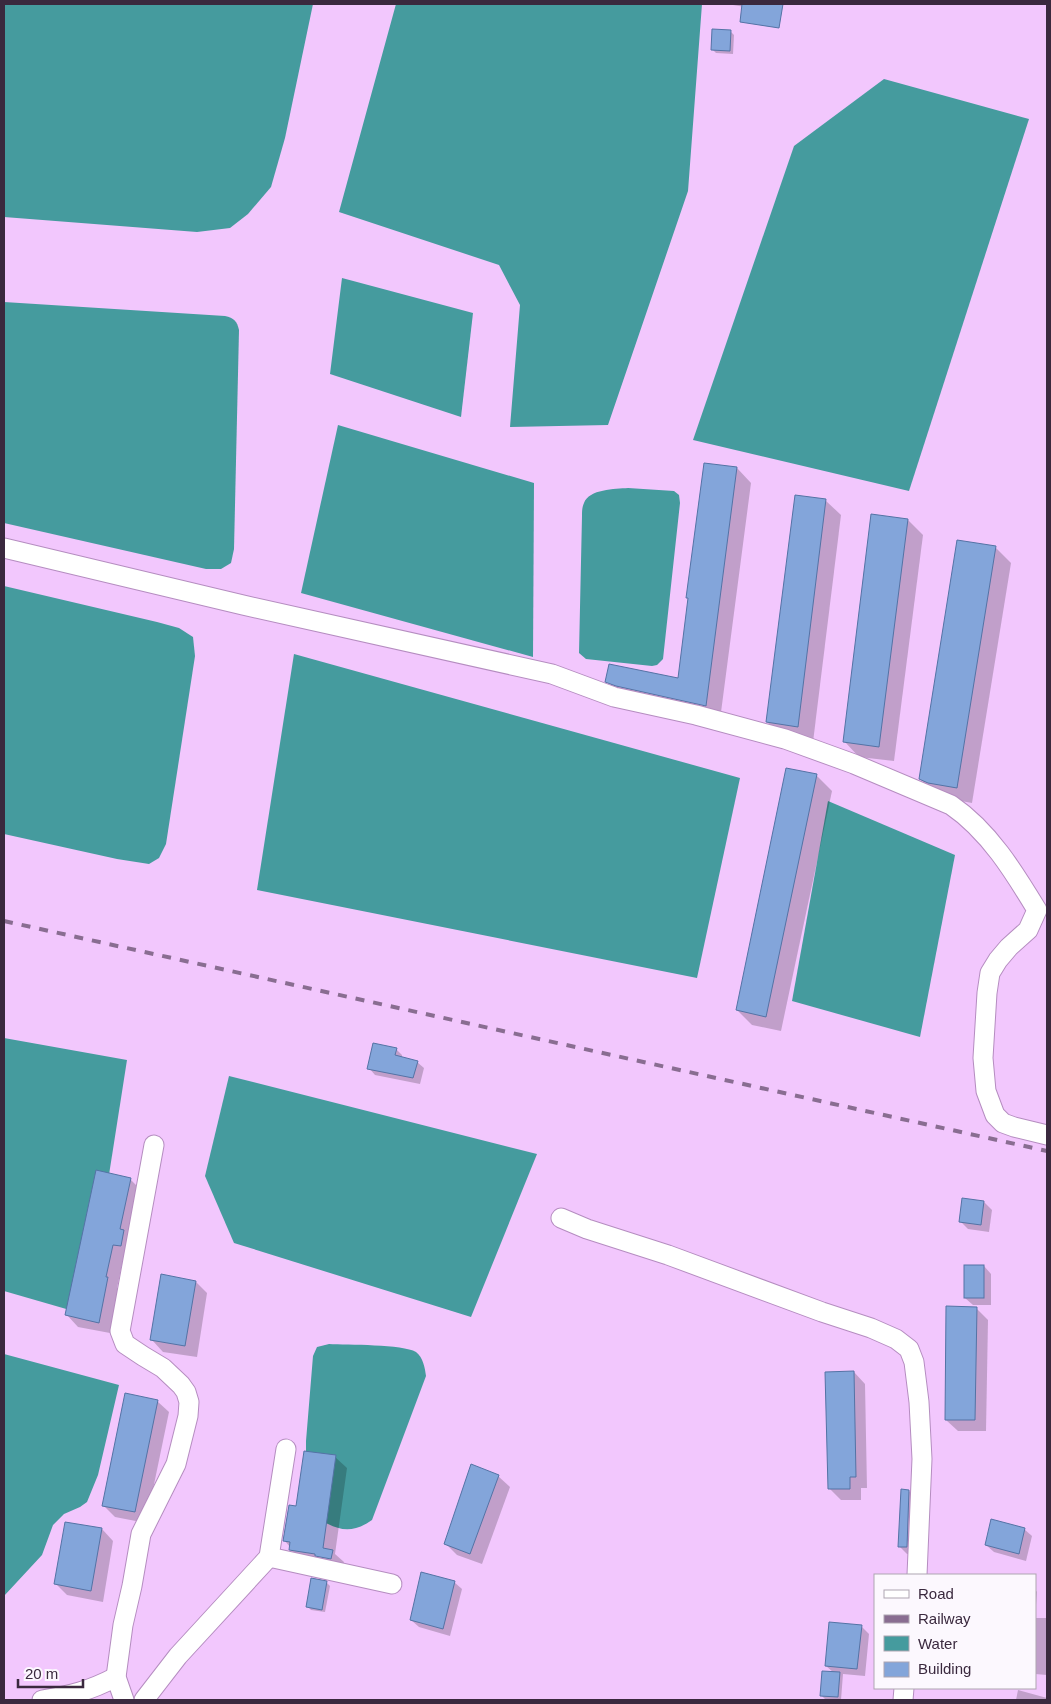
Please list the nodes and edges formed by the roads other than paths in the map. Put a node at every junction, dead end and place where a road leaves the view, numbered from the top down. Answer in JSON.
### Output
{"nodes":[{"id":1,"x":4,"y":548,"type":"edge"},
{"id":2,"x":1047,"y":1134,"type":"edge"},
{"id":3,"x":154,"y":1146,"type":"dead end"},
{"id":4,"x":561,"y":1218,"type":"dead end"},
{"id":5,"x":286,"y":1449,"type":"dead end"},
{"id":6,"x":269,"y":1557,"type":"junction"},
{"id":7,"x":917,"y":1574,"type":"edge"},
{"id":8,"x":392,"y":1584,"type":"dead end"},
{"id":9,"x":116,"y":1677,"type":"junction"},
{"id":10,"x":42,"y":1700,"type":"edge"},
{"id":11,"x":124,"y":1700,"type":"edge"},
{"id":12,"x":144,"y":1700,"type":"edge"}],
"edges":[{"from":1,"to":2,"type":"street"},
{"from":3,"to":9,"type":"street"},
{"from":4,"to":7,"type":"street"},
{"from":5,"to":6,"type":"street"},
{"from":6,"to":8,"type":"street"},
{"from":6,"to":12,"type":"street"},
{"from":9,"to":10,"type":"street"},
{"from":9,"to":11,"type":"street"}]}
